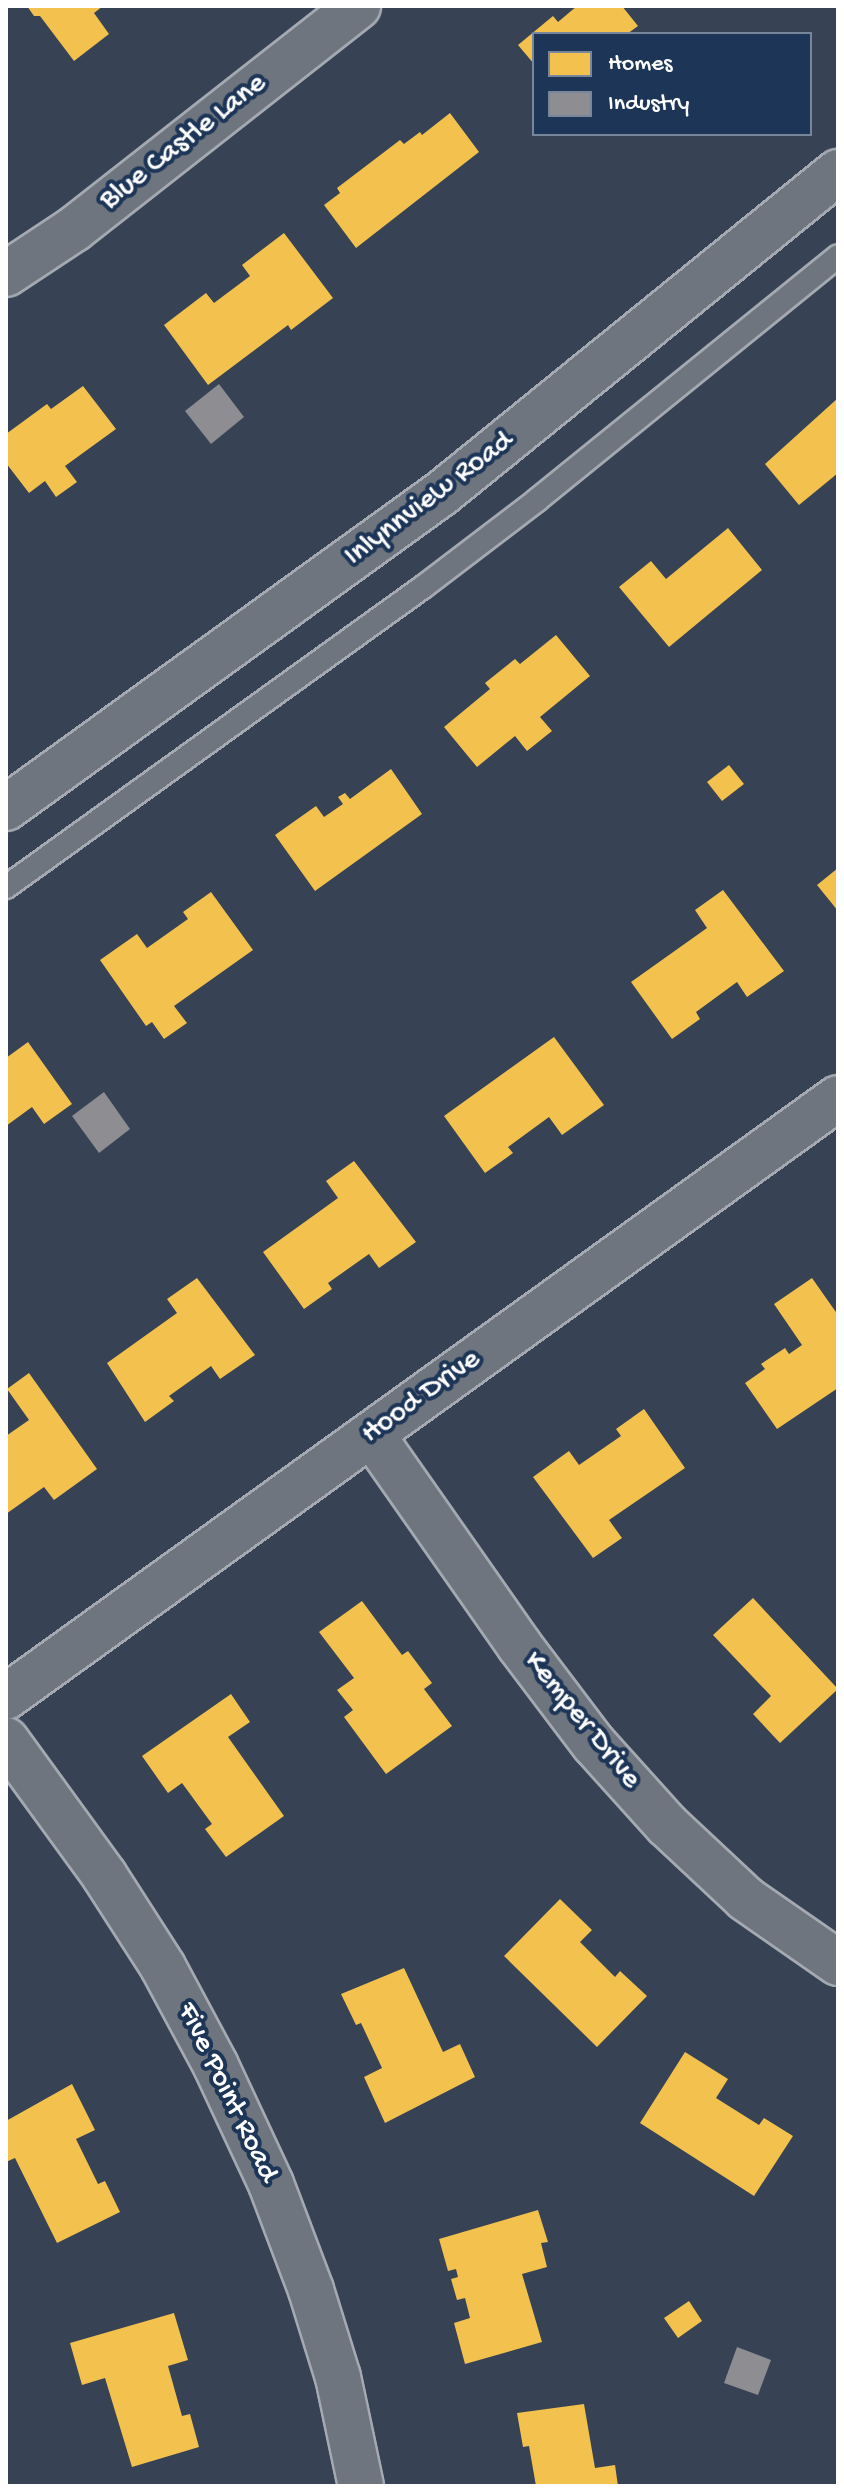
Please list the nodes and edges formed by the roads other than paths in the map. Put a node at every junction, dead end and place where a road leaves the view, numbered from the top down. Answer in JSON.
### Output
{"nodes":[{"id":1,"x":358,"y":6,"type":"edge"},
{"id":2,"x":838,"y":172,"type":"edge"},
{"id":3,"x":838,"y":256,"type":"edge"},
{"id":4,"x":6,"y":274,"type":"edge"},
{"id":5,"x":6,"y":808,"type":"edge"},
{"id":6,"x":6,"y":887,"type":"edge"},
{"id":7,"x":838,"y":1098,"type":"edge"},
{"id":8,"x":372,"y":1435,"type":"junction"},
{"id":9,"x":6,"y":1697,"type":"edge"},
{"id":10,"x":6,"y":1740,"type":"edge"},
{"id":11,"x":838,"y":1963,"type":"edge"},
{"id":12,"x":361,"y":2486,"type":"edge"}],
"edges":[{"from":1,"to":4,"type":"street","name":"Blue Castle Lane"},
{"from":2,"to":5,"type":"street","name":"Inlynnview Road"},
{"from":3,"to":6,"type":"lane"},
{"from":7,"to":8,"type":"street","name":"Hood Drive"},
{"from":8,"to":9,"type":"street","name":"Hood Drive"},
{"from":8,"to":11,"type":"street","name":"Kemper Drive"},
{"from":10,"to":12,"type":"street","name":"Five Point Road"}]}
